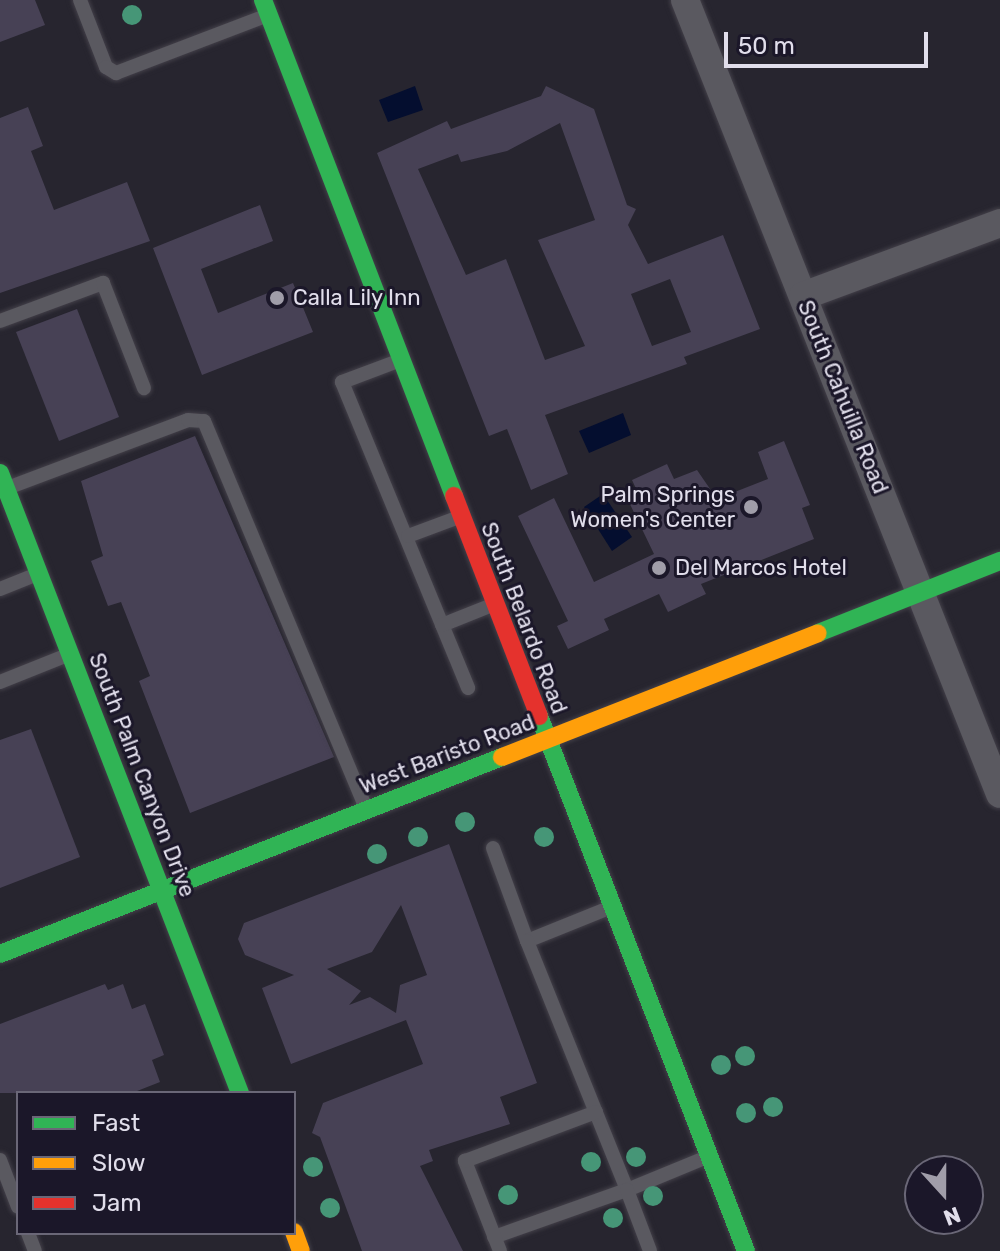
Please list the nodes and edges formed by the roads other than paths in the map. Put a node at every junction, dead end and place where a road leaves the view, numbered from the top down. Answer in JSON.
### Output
{"nodes":[{"id":1,"x":80,"y":0,"type":"edge"},
{"id":2,"x":685,"y":0,"type":"edge"},
{"id":3,"x":266,"y":7,"type":"edge"},
{"id":4,"x":1000,"y":223,"type":"edge"},
{"id":5,"x":803,"y":296,"type":"junction"},
{"id":6,"x":0,"y":321,"type":"edge"},
{"id":7,"x":399,"y":361,"type":"junction"},
{"id":8,"x":144,"y":388,"type":"dead end"},
{"id":9,"x":3,"y":481,"type":"edge"},
{"id":10,"x":459,"y":517,"type":"junction"},
{"id":11,"x":408,"y":536,"type":"junction"},
{"id":12,"x":1000,"y":561,"type":"edge"},
{"id":13,"x":39,"y":574,"type":"junction"},
{"id":14,"x":0,"y":589,"type":"edge"},
{"id":15,"x":922,"y":592,"type":"junction"},
{"id":16,"x":492,"y":605,"type":"junction"},
{"id":17,"x":442,"y":625,"type":"junction"},
{"id":18,"x":69,"y":655,"type":"junction"},
{"id":19,"x":0,"y":682,"type":"edge"},
{"id":20,"x":468,"y":688,"type":"dead end"},
{"id":21,"x":546,"y":741,"type":"junction"},
{"id":22,"x":1000,"y":794,"type":"edge"},
{"id":23,"x":367,"y":810,"type":"junction"},
{"id":24,"x":493,"y":848,"type":"dead end"},
{"id":25,"x":162,"y":890,"type":"junction"},
{"id":26,"x":611,"y":907,"type":"junction"},
{"id":27,"x":527,"y":941,"type":"junction"},
{"id":28,"x":0,"y":954,"type":"edge"},
{"id":29,"x":235,"y":1091,"type":"edge"},
{"id":30,"x":596,"y":1112,"type":"junction"},
{"id":31,"x":709,"y":1156,"type":"junction"},
{"id":32,"x":0,"y":1160,"type":"edge"},
{"id":33,"x":12,"y":1176,"type":"edge"},
{"id":34,"x":627,"y":1190,"type":"junction"},
{"id":35,"x":16,"y":1197,"type":"edge"},
{"id":36,"x":497,"y":1244,"type":"edge"},
{"id":37,"x":650,"y":1251,"type":"edge"},
{"id":38,"x":746,"y":1251,"type":"edge"}],
"edges":[{"from":1,"to":3,"type":"lane"},
{"from":2,"to":5,"type":"street","name":"South Cahuilla Road"},
{"from":3,"to":7,"type":"street","name":"South Belardo Road"},
{"from":4,"to":5,"type":"street"},
{"from":5,"to":15,"type":"street","name":"South Cahuilla Road"},
{"from":6,"to":8,"type":"lane"},
{"from":7,"to":10,"type":"street","name":"South Belardo Road"},
{"from":7,"to":11,"type":"lane"},
{"from":9,"to":13,"type":"street","name":"South Palm Canyon Drive"},
{"from":9,"to":23,"type":"lane"},
{"from":10,"to":11,"type":"lane"},
{"from":10,"to":16,"type":"street","name":"South Belardo Road"},
{"from":11,"to":17,"type":"lane"},
{"from":12,"to":15,"type":"street","name":"West Baristo Road"},
{"from":13,"to":14,"type":"lane"},
{"from":13,"to":18,"type":"street","name":"South Palm Canyon Drive"},
{"from":15,"to":21,"type":"street","name":"West Baristo Road"},
{"from":15,"to":22,"type":"street","name":"South Cahuilla Road"},
{"from":16,"to":17,"type":"lane"},
{"from":16,"to":21,"type":"street","name":"South Belardo Road"},
{"from":17,"to":20,"type":"lane"},
{"from":18,"to":19,"type":"lane"},
{"from":18,"to":25,"type":"street","name":"South Palm Canyon Drive"},
{"from":21,"to":23,"type":"street","name":"West Baristo Road"},
{"from":21,"to":26,"type":"street","name":"South Belardo Road"},
{"from":23,"to":25,"type":"street","name":"West Baristo Road"},
{"from":24,"to":27,"type":"lane"},
{"from":25,"to":28,"type":"street","name":"West Baristo Road"},
{"from":25,"to":29,"type":"street","name":"South Palm Canyon Drive"},
{"from":26,"to":27,"type":"lane"},
{"from":26,"to":31,"type":"street","name":"South Belardo Road"},
{"from":27,"to":30,"type":"lane"},
{"from":30,"to":34,"type":"lane"},
{"from":30,"to":36,"type":"lane"},
{"from":31,"to":34,"type":"lane"},
{"from":31,"to":38,"type":"street","name":"South Belardo Road"},
{"from":32,"to":33,"type":"lane"},
{"from":33,"to":35,"type":"lane"},
{"from":34,"to":36,"type":"lane"},
{"from":34,"to":37,"type":"lane"}]}
